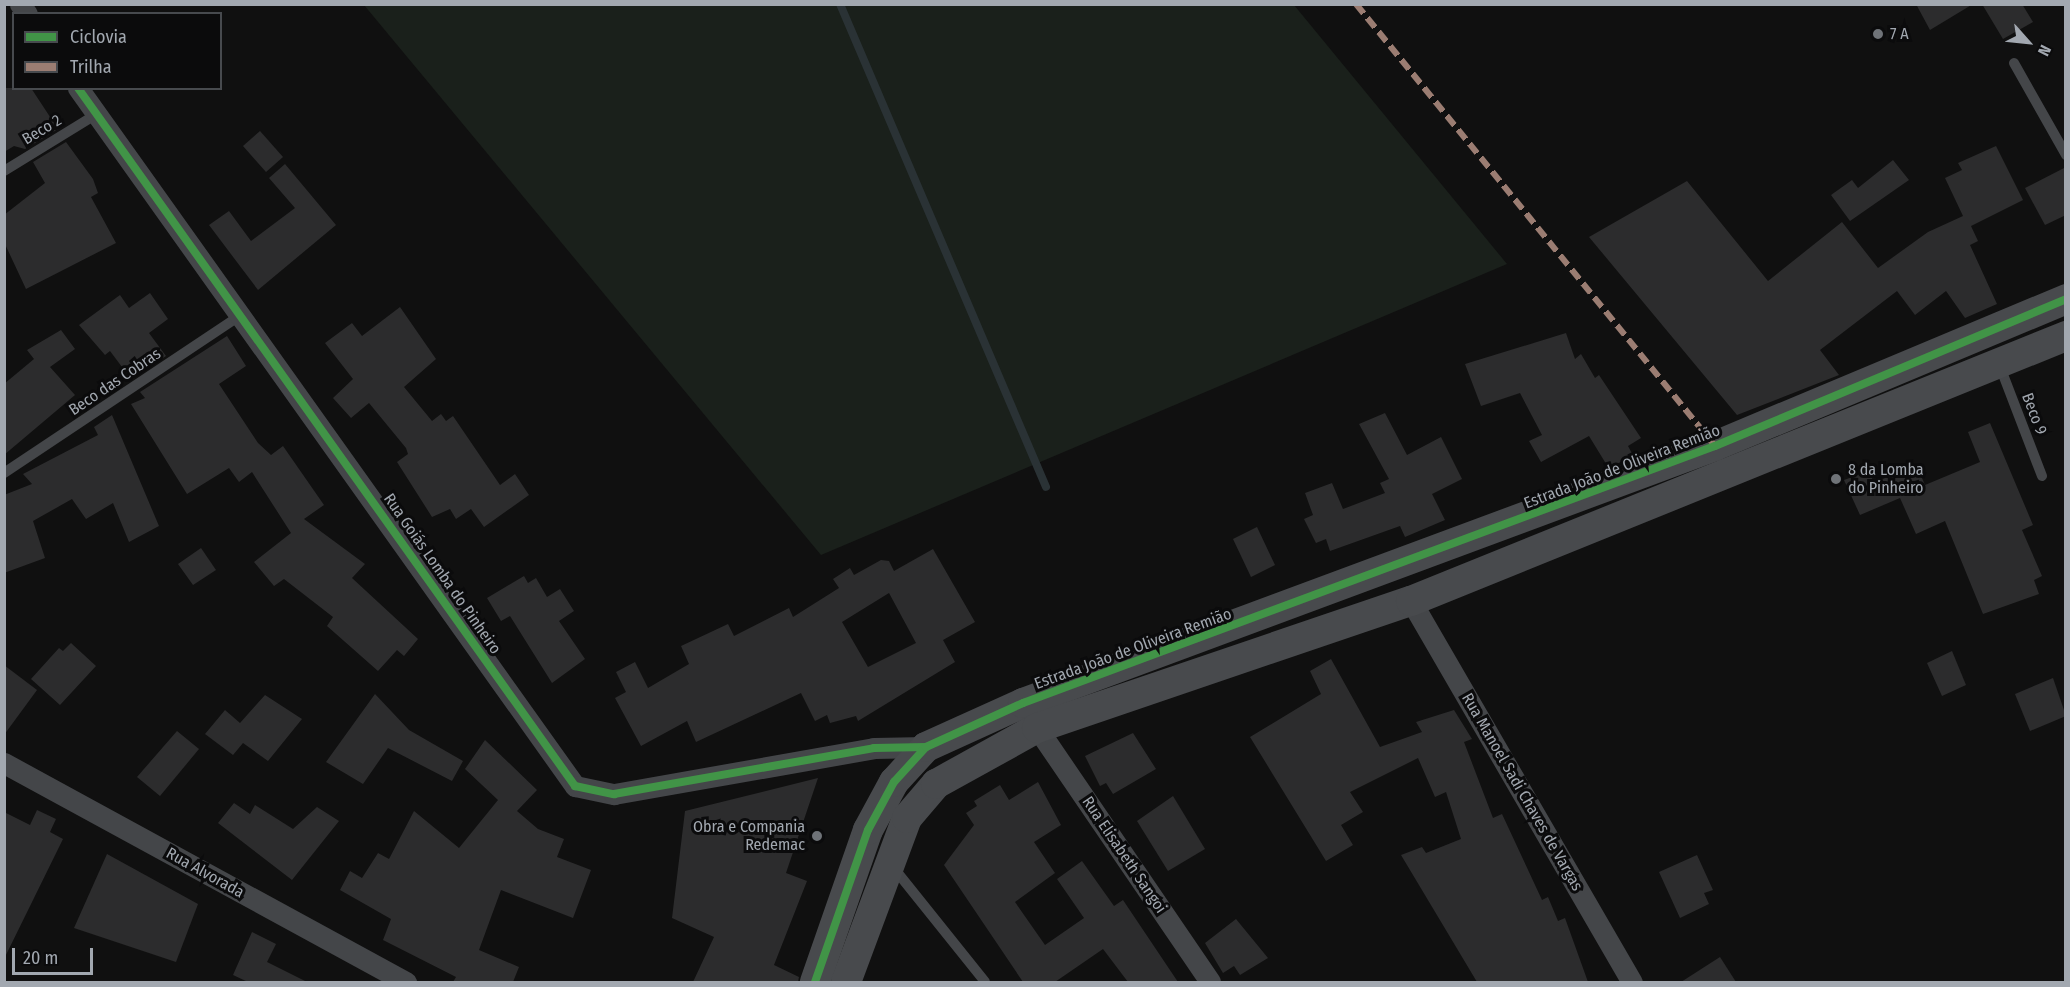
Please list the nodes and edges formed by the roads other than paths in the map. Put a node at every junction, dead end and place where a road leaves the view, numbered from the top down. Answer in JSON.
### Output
{"nodes":[{"id":1,"x":2014,"y":63,"type":"dead end"},
{"id":2,"x":79,"y":90,"type":"edge"},
{"id":3,"x":95,"y":115,"type":"junction"},
{"id":4,"x":2066,"y":155,"type":"edge"},
{"id":5,"x":4,"y":171,"type":"edge"},
{"id":6,"x":2066,"y":299,"type":"edge"},
{"id":7,"x":242,"y":315,"type":"junction"},
{"id":8,"x":2066,"y":336,"type":"edge"},
{"id":9,"x":1999,"y":363,"type":"junction"},
{"id":10,"x":4,"y":473,"type":"edge"},
{"id":11,"x":2042,"y":476,"type":"dead end"},
{"id":12,"x":1411,"y":601,"type":"junction"},
{"id":13,"x":1038,"y":728,"type":"junction"},
{"id":14,"x":926,"y":747,"type":"junction"},
{"id":15,"x":4,"y":763,"type":"edge"},
{"id":16,"x":889,"y":862,"type":"junction"},
{"id":17,"x":406,"y":982,"type":"edge"},
{"id":18,"x":815,"y":982,"type":"edge"},
{"id":19,"x":846,"y":982,"type":"edge"},
{"id":20,"x":985,"y":982,"type":"edge"},
{"id":21,"x":1210,"y":982,"type":"edge"},
{"id":22,"x":1632,"y":982,"type":"edge"}],
"edges":[{"from":1,"to":4,"type":"lane"},
{"from":2,"to":3,"type":"street","name":"Rua Goiás Lomba do Pinheiro"},
{"from":3,"to":5,"type":"lane","name":"Beco 2"},
{"from":3,"to":7,"type":"street","name":"Rua Goiás Lomba do Pinheiro"},
{"from":6,"to":14,"type":"main road","name":"Estrada João de Oliveira Remião"},
{"from":7,"to":10,"type":"lane","name":"Beco das Cobras"},
{"from":7,"to":14,"type":"street","name":"Rua Goiás Lomba do Pinheiro"},
{"from":8,"to":9,"type":"main road"},
{"from":9,"to":11,"type":"lane","name":"Beco 9"},
{"from":9,"to":12,"type":"main road"},
{"from":12,"to":13,"type":"main road"},
{"from":12,"to":22,"type":"street","name":"Rua Manoel Sadi Chaves de Vargas"},
{"from":13,"to":16,"type":"main road"},
{"from":13,"to":21,"type":"street","name":"Rua Elisabeth Sangoi"},
{"from":14,"to":18,"type":"main road","name":"Estrada João de Oliveira Remião"},
{"from":15,"to":17,"type":"street","name":"Rua Alvorada"},
{"from":16,"to":19,"type":"main road"},
{"from":16,"to":20,"type":"lane"}]}
